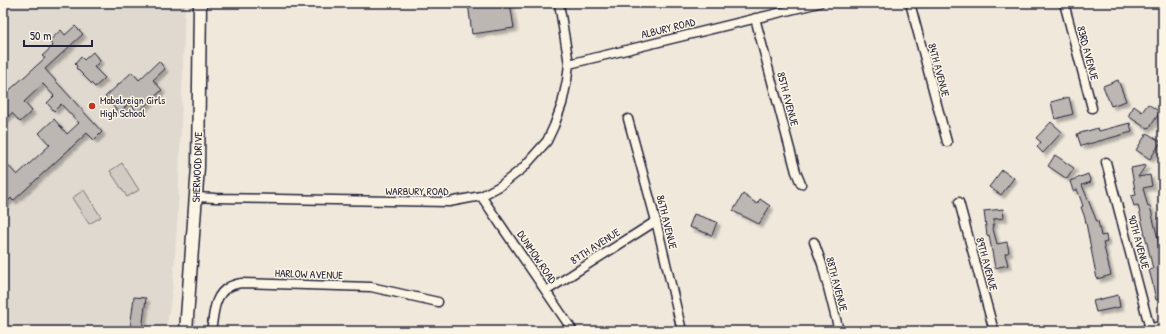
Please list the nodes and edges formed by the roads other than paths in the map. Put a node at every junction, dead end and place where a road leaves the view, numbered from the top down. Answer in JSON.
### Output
{"nodes":[{"id":1,"x":200,"y":3,"type":"edge"},
{"id":2,"x":559,"y":3,"type":"edge"},
{"id":3,"x":819,"y":3,"type":"edge"},
{"id":4,"x":910,"y":3,"type":"edge"},
{"id":5,"x":1064,"y":3,"type":"edge"},
{"id":6,"x":755,"y":18,"type":"junction"},
{"id":7,"x":569,"y":64,"type":"junction"},
{"id":8,"x":1092,"y":108,"type":"dead end"},
{"id":9,"x":628,"y":119,"type":"dead end"},
{"id":10,"x":947,"y":142,"type":"dead end"},
{"id":11,"x":1106,"y":162,"type":"dead end"},
{"id":12,"x":801,"y":184,"type":"dead end"},
{"id":13,"x":482,"y":196,"type":"junction"},
{"id":14,"x":196,"y":197,"type":"junction"},
{"id":15,"x":959,"y":202,"type":"dead end"},
{"id":16,"x":656,"y":220,"type":"junction"},
{"id":17,"x":814,"y":242,"type":"dead end"},
{"id":18,"x":546,"y":291,"type":"junction"},
{"id":19,"x":438,"y":302,"type":"dead end"},
{"id":20,"x":1163,"y":325,"type":"edge"},
{"id":21,"x":1150,"y":328,"type":"junction"},
{"id":22,"x":186,"y":331,"type":"edge"},
{"id":23,"x":211,"y":331,"type":"edge"},
{"id":24,"x":573,"y":331,"type":"edge"},
{"id":25,"x":682,"y":331,"type":"edge"},
{"id":26,"x":839,"y":331,"type":"edge"},
{"id":27,"x":994,"y":331,"type":"edge"},
{"id":28,"x":1141,"y":331,"type":"edge"}],
"edges":[{"from":1,"to":14,"type":"street","name":"SHERWOOD DRIVE"},
{"from":2,"to":7,"type":"street","name":"WARBURY ROAD"},
{"from":3,"to":6,"type":"street","name":"ALBURY ROAD"},
{"from":4,"to":10,"type":"street","name":"84TH AVENUE"},
{"from":5,"to":8,"type":"street","name":"83RD AVENUE"},
{"from":6,"to":7,"type":"street","name":"ALBURY ROAD"},
{"from":6,"to":12,"type":"street","name":"85TH AVENUE"},
{"from":7,"to":13,"type":"street","name":"WARBURY ROAD"},
{"from":9,"to":16,"type":"street","name":"86TH AVENUE"},
{"from":11,"to":21,"type":"street","name":"90TH AVENUE"},
{"from":13,"to":14,"type":"street","name":"WARBURY ROAD"},
{"from":13,"to":18,"type":"street","name":"DUNMOW ROAD"},
{"from":14,"to":22,"type":"street","name":"SHERWOOD DRIVE"},
{"from":15,"to":27,"type":"street","name":"89TH AVENUE"},
{"from":16,"to":18,"type":"street","name":"87TH AVENUE"},
{"from":16,"to":25,"type":"street","name":"86TH AVENUE"},
{"from":17,"to":26,"type":"street","name":"88TH AVENUE"},
{"from":18,"to":24,"type":"street","name":"DUNMOW ROAD"},
{"from":19,"to":23,"type":"street","name":"HARLOW AVENUE"},
{"from":20,"to":21,"type":"street"},
{"from":21,"to":28,"type":"street"}]}
